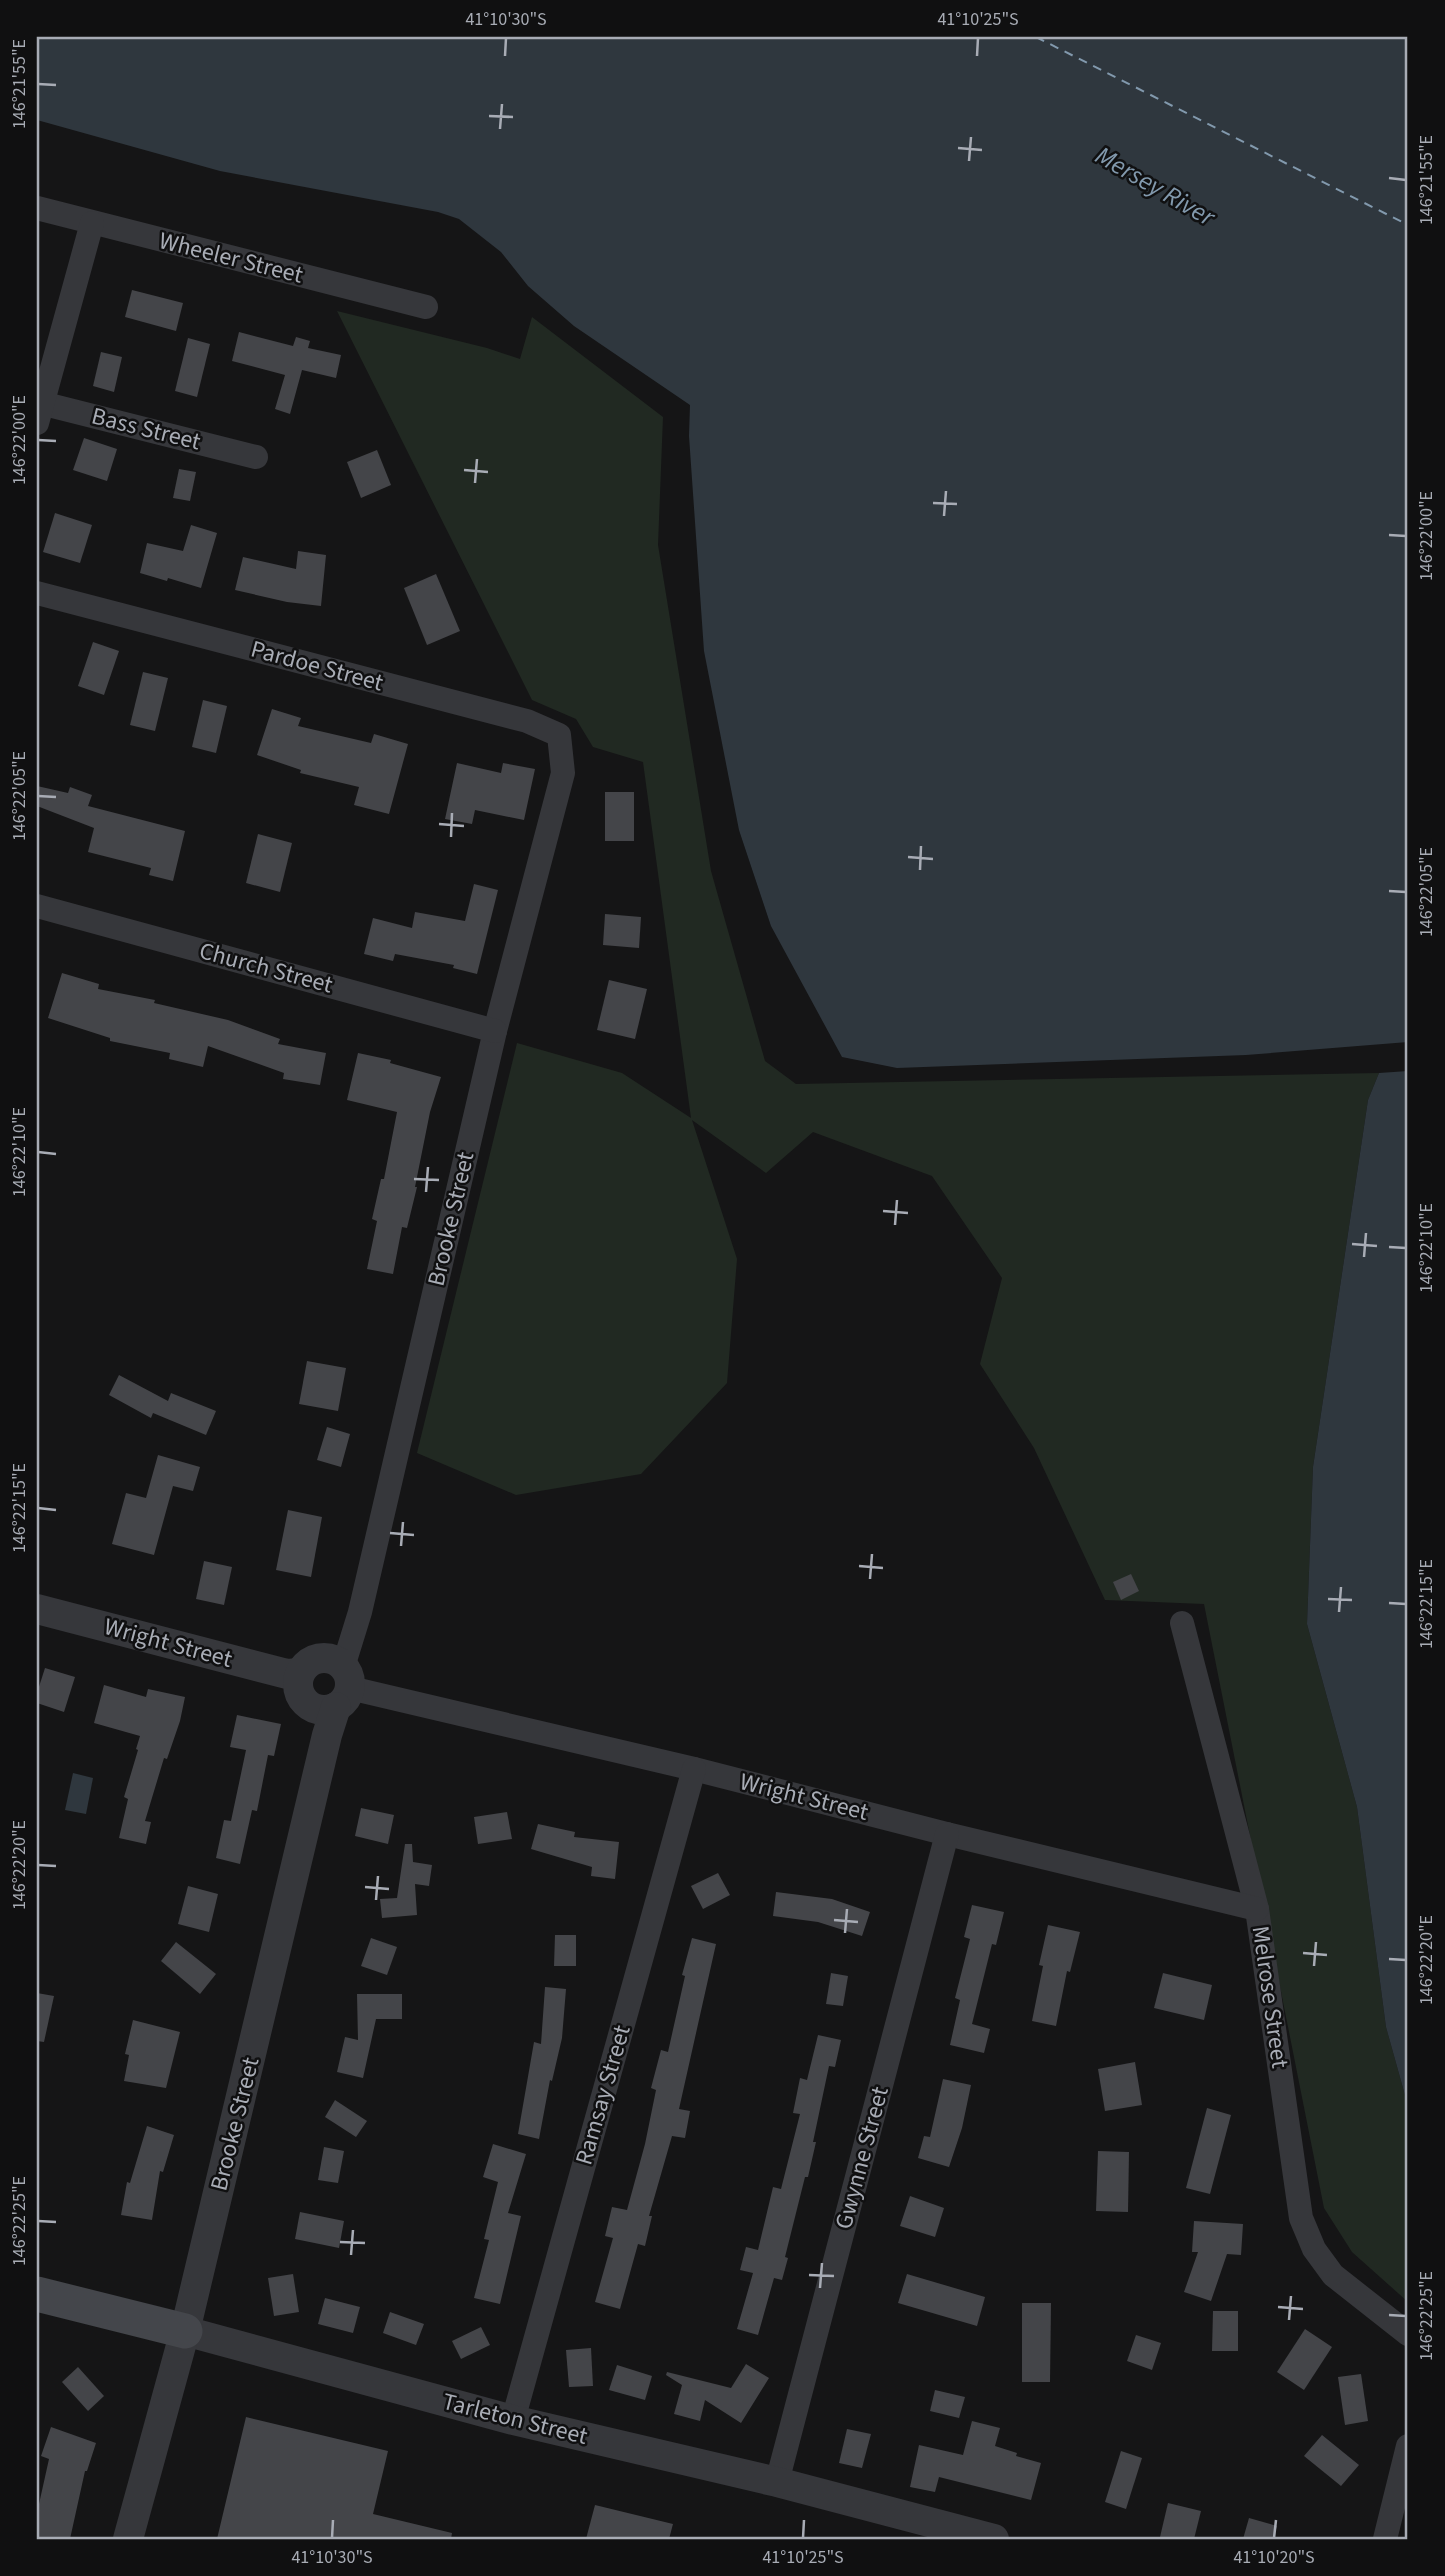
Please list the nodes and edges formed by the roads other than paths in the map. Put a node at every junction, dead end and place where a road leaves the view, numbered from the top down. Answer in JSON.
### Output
{"nodes":[{"id":1,"x":37,"y":208,"type":"edge"},
{"id":2,"x":92,"y":223,"type":"junction"},
{"id":3,"x":426,"y":307,"type":"dead end"},
{"id":4,"x":39,"y":409,"type":"edge"},
{"id":5,"x":256,"y":457,"type":"dead end"},
{"id":6,"x":37,"y":593,"type":"edge"},
{"id":7,"x":563,"y":773,"type":"joint"},
{"id":8,"x":37,"y":906,"type":"edge"},
{"id":9,"x":495,"y":1031,"type":"junction"},
{"id":10,"x":37,"y":1609,"type":"edge"},
{"id":11,"x":1182,"y":1623,"type":"dead end"},
{"id":12,"x":300,"y":1673,"type":"junction"},
{"id":13,"x":343,"y":1687,"type":"junction"},
{"id":14,"x":694,"y":1769,"type":"junction"},
{"id":15,"x":947,"y":1834,"type":"junction"},
{"id":16,"x":1257,"y":1909,"type":"junction"},
{"id":17,"x":37,"y":2294,"type":"edge"},
{"id":18,"x":185,"y":2331,"type":"junction"},
{"id":19,"x":1408,"y":2334,"type":"edge"},
{"id":20,"x":513,"y":2420,"type":"junction"},
{"id":21,"x":1408,"y":2446,"type":"edge"},
{"id":22,"x":777,"y":2482,"type":"junction"},
{"id":23,"x":128,"y":2539,"type":"edge"},
{"id":24,"x":994,"y":2539,"type":"edge"},
{"id":25,"x":1385,"y":2539,"type":"edge"}],
"edges":[{"from":1,"to":2,"type":"street","name":"Wheeler Street"},
{"from":2,"to":3,"type":"street","name":"Wheeler Street"},
{"from":2,"to":4,"type":"street"},
{"from":4,"to":5,"type":"street","name":"Bass Street"},
{"from":6,"to":7,"type":"street","name":"Pardoe Street"},
{"from":7,"to":9,"type":"street","name":"Brooke Street"},
{"from":8,"to":9,"type":"street","name":"Church Street"},
{"from":9,"to":13,"type":"street","name":"Brooke Street"},
{"from":10,"to":12,"type":"street","name":"Wright Street"},
{"from":11,"to":16,"type":"street","name":"Melrose Street"},
{"from":12,"to":13,"type":"street"},
{"from":12,"to":13,"type":"street"},
{"from":13,"to":14,"type":"street","name":"Wright Street"},
{"from":13,"to":18,"type":"street","name":"Brooke Street"},
{"from":14,"to":15,"type":"street","name":"Wright Street"},
{"from":14,"to":20,"type":"street","name":"Ramsay Street"},
{"from":15,"to":16,"type":"street","name":"Wright Street"},
{"from":15,"to":22,"type":"street","name":"Gwynne Street"},
{"from":16,"to":19,"type":"street","name":"Melrose Street"},
{"from":17,"to":18,"type":"main road","name":"Tarleton Street"},
{"from":18,"to":20,"type":"street","name":"Tarleton Street"},
{"from":18,"to":23,"type":"street","name":"Brooke Street"},
{"from":20,"to":22,"type":"street","name":"Tarleton Street"},
{"from":21,"to":25,"type":"street"},
{"from":22,"to":24,"type":"street","name":"Tarleton Street"}]}
